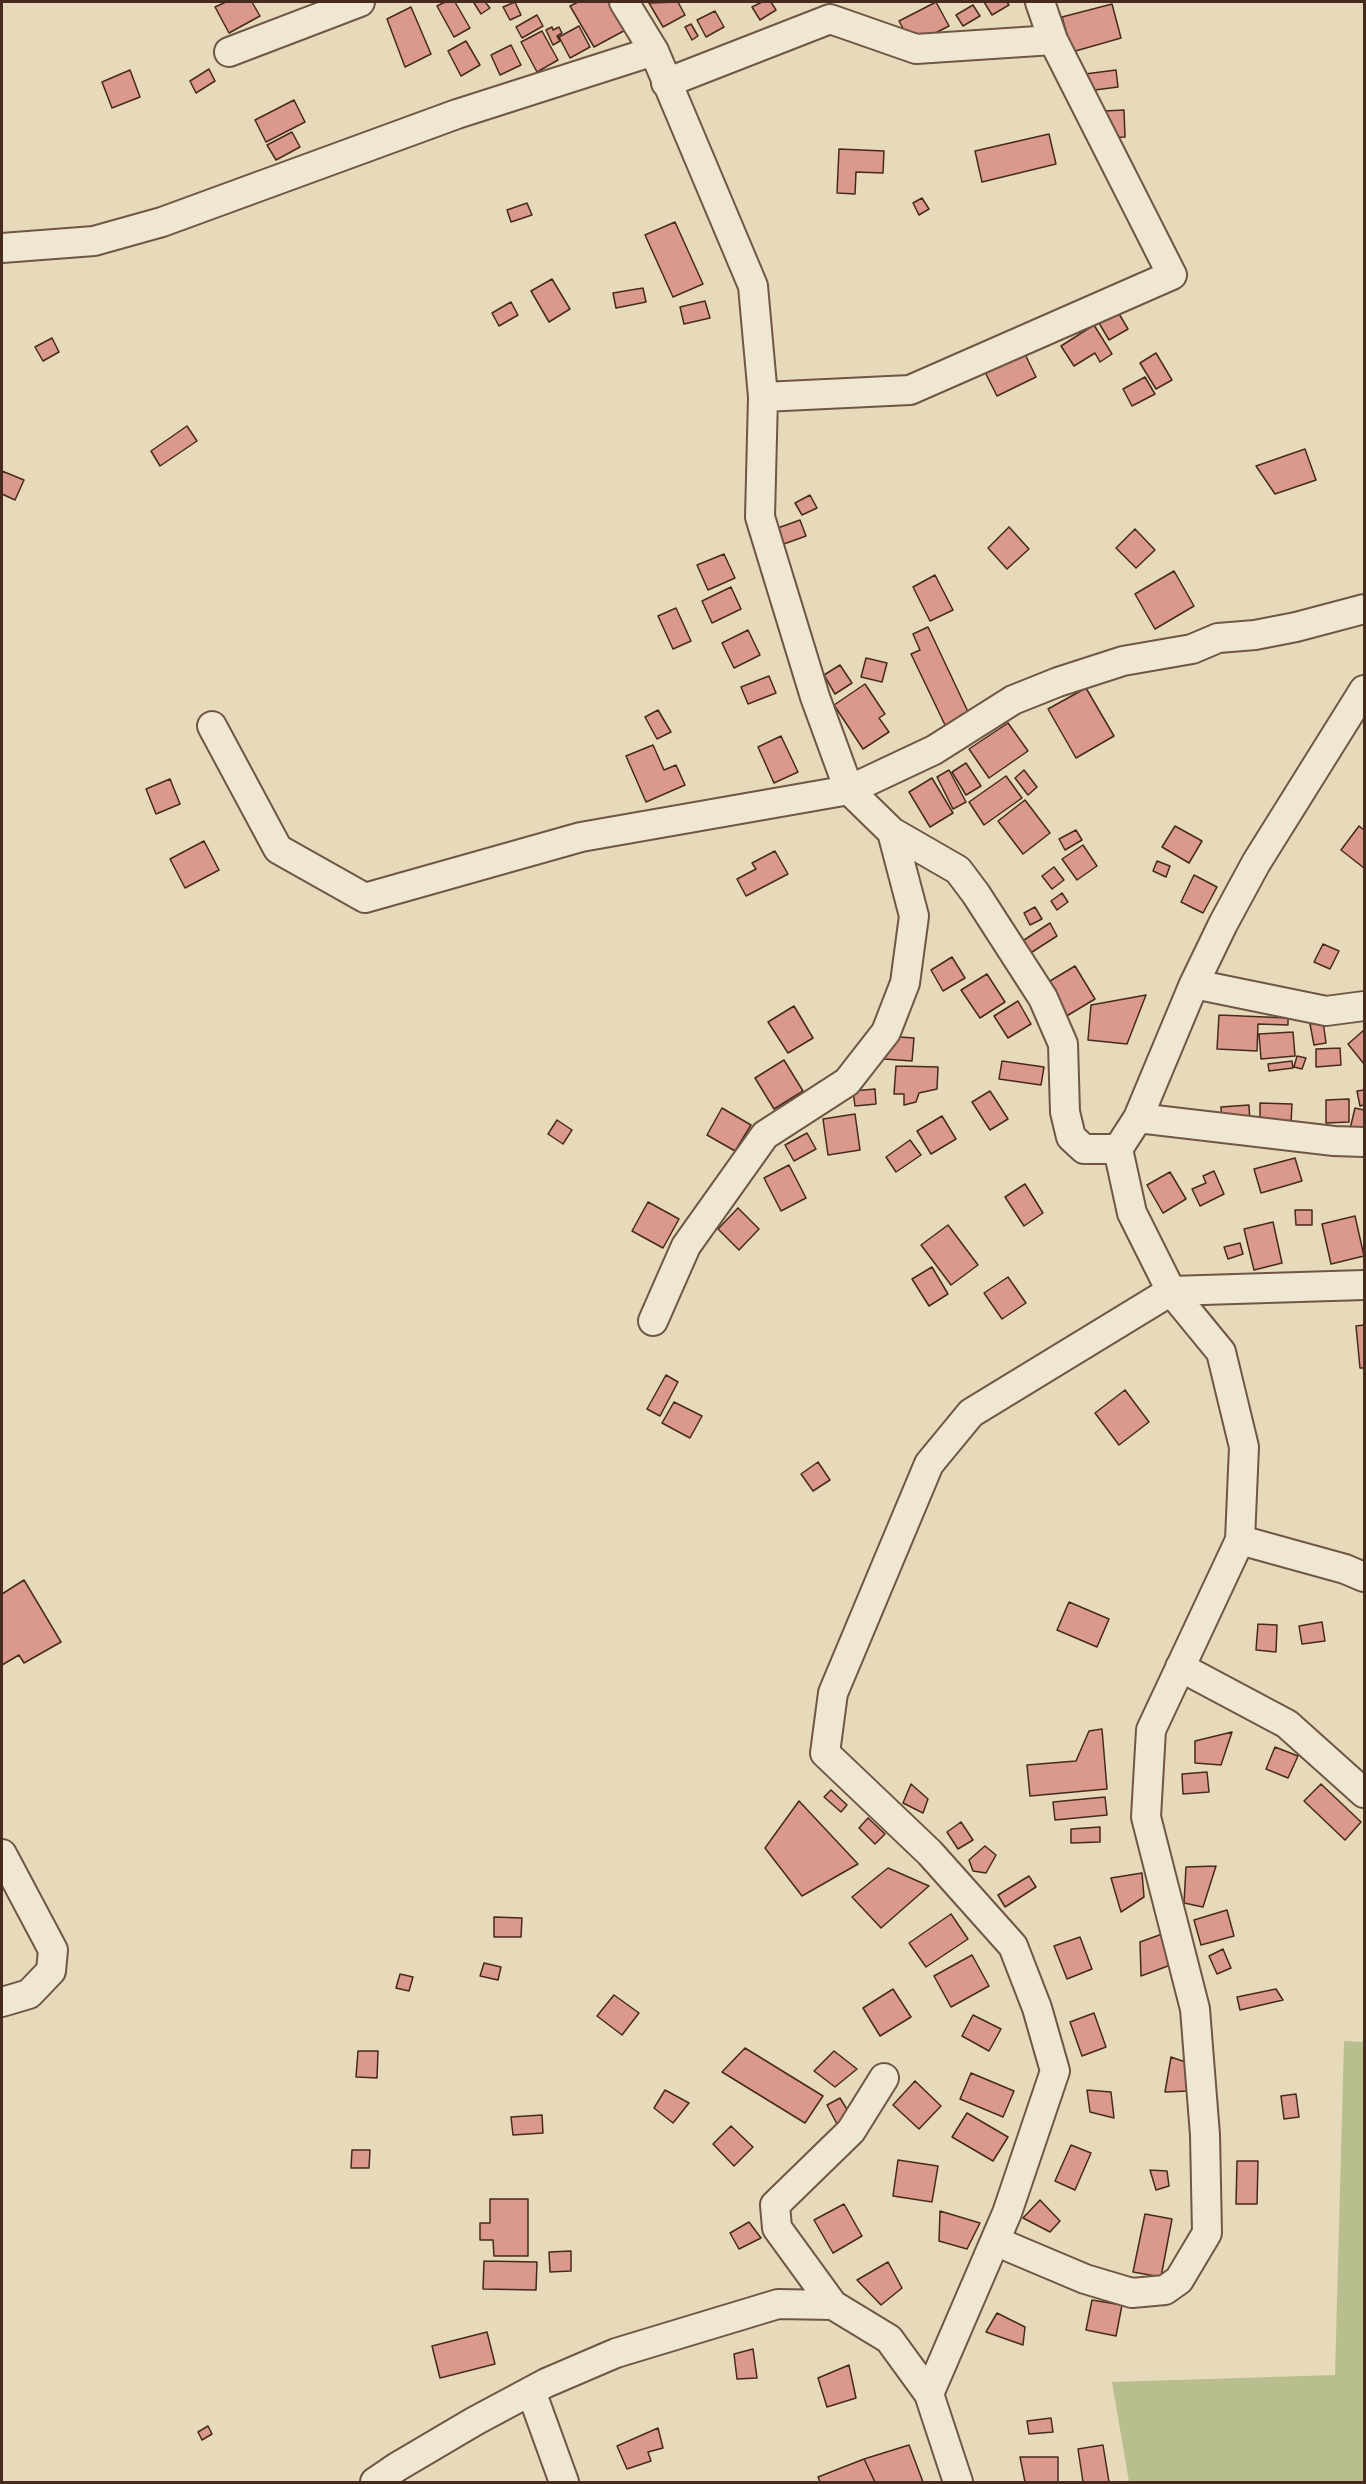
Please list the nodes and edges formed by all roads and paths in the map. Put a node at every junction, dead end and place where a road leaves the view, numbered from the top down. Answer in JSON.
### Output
{"nodes":[{"id":1,"x":360,"y":2,"type":"edge"},
{"id":2,"x":624,"y":2,"type":"edge"},
{"id":3,"x":1040,"y":2,"type":"edge"},
{"id":4,"x":828,"y":10,"type":"edge"},
{"id":5,"x":1053,"y":40,"type":"junction"},
{"id":6,"x":654,"y":51,"type":"junction"},
{"id":7,"x":229,"y":52,"type":"dead end"},
{"id":8,"x":666,"y":83,"type":"junction"},
{"id":9,"x":2,"y":248,"type":"edge"},
{"id":10,"x":763,"y":397,"type":"junction"},
{"id":11,"x":1365,"y":609,"type":"edge"},
{"id":12,"x":1365,"y":690,"type":"edge"},
{"id":13,"x":212,"y":726,"type":"dead end"},
{"id":14,"x":849,"y":790,"type":"junction"},
{"id":15,"x":892,"y":832,"type":"junction"},
{"id":16,"x":1194,"y":984,"type":"junction"},
{"id":17,"x":1365,"y":1006,"type":"edge"},
{"id":18,"x":1138,"y":1118,"type":"junction"},
{"id":19,"x":1365,"y":1142,"type":"edge"},
{"id":20,"x":1118,"y":1149,"type":"junction"},
{"id":21,"x":1365,"y":1285,"type":"edge"},
{"id":22,"x":1171,"y":1291,"type":"junction"},
{"id":23,"x":653,"y":1322,"type":"dead end"},
{"id":24,"x":1240,"y":1540,"type":"junction"},
{"id":25,"x":1365,"y":1577,"type":"edge"},
{"id":26,"x":1180,"y":1667,"type":"junction"},
{"id":27,"x":1365,"y":1793,"type":"edge"},
{"id":28,"x":2,"y":1854,"type":"edge"},
{"id":29,"x":2,"y":2002,"type":"edge"},
{"id":30,"x":884,"y":2078,"type":"dead end"},
{"id":31,"x":995,"y":2241,"type":"junction"},
{"id":32,"x":832,"y":2305,"type":"junction"},
{"id":33,"x":531,"y":2391,"type":"junction"},
{"id":34,"x":929,"y":2394,"type":"junction"},
{"id":35,"x":375,"y":2482,"type":"edge"},
{"id":36,"x":564,"y":2482,"type":"edge"},
{"id":37,"x":958,"y":2482,"type":"edge"}],
"edges":[{"from":1,"to":7,"type":"street"},
{"from":2,"to":6,"type":"street"},
{"from":3,"to":5,"type":"street"},
{"from":4,"to":5,"type":"street"},
{"from":4,"to":8,"type":"street"},
{"from":5,"to":10,"type":"street"},
{"from":6,"to":8,"type":"street"},
{"from":6,"to":9,"type":"street"},
{"from":8,"to":10,"type":"street"},
{"from":10,"to":14,"type":"street"},
{"from":11,"to":14,"type":"street"},
{"from":12,"to":16,"type":"street"},
{"from":13,"to":14,"type":"street"},
{"from":14,"to":15,"type":"street"},
{"from":15,"to":20,"type":"street"},
{"from":15,"to":23,"type":"street"},
{"from":16,"to":17,"type":"street"},
{"from":16,"to":18,"type":"street"},
{"from":18,"to":19,"type":"street"},
{"from":18,"to":20,"type":"street"},
{"from":20,"to":22,"type":"street"},
{"from":21,"to":22,"type":"street"},
{"from":22,"to":24,"type":"street"},
{"from":22,"to":31,"type":"street"},
{"from":24,"to":25,"type":"street"},
{"from":24,"to":26,"type":"street"},
{"from":26,"to":27,"type":"street"},
{"from":26,"to":31,"type":"street"},
{"from":28,"to":29,"type":"street"},
{"from":30,"to":32,"type":"street"},
{"from":31,"to":34,"type":"street"},
{"from":32,"to":33,"type":"street"},
{"from":32,"to":34,"type":"street"},
{"from":33,"to":35,"type":"street"},
{"from":33,"to":36,"type":"street"},
{"from":34,"to":37,"type":"street"}]}
